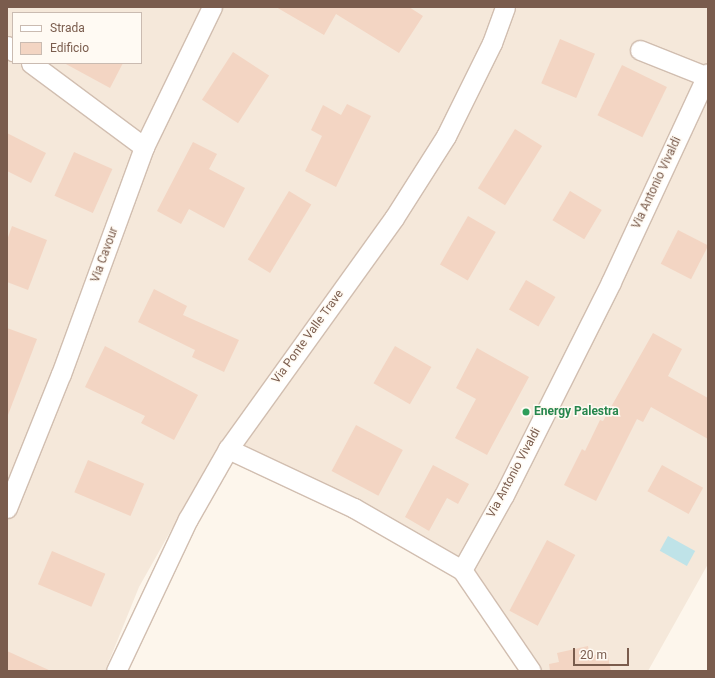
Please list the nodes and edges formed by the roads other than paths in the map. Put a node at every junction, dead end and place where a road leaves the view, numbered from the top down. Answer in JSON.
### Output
{"nodes":[{"id":1,"x":212,"y":7,"type":"edge"},
{"id":2,"x":505,"y":7,"type":"edge"},
{"id":3,"x":640,"y":50,"type":"dead end"},
{"id":4,"x":32,"y":64,"type":"edge"},
{"id":5,"x":707,"y":76,"type":"edge"},
{"id":6,"x":144,"y":147,"type":"junction"},
{"id":7,"x":228,"y":449,"type":"junction"},
{"id":8,"x":7,"y":508,"type":"edge"},
{"id":9,"x":462,"y":570,"type":"junction"},
{"id":10,"x":116,"y":671,"type":"edge"},
{"id":11,"x":531,"y":671,"type":"edge"}],
"edges":[{"from":1,"to":6,"type":"street","name":"Via Cavour"},
{"from":2,"to":7,"type":"street","name":"Via Ponte Valle Trave"},
{"from":3,"to":5,"type":"street"},
{"from":4,"to":6,"type":"street"},
{"from":5,"to":9,"type":"street","name":"Via Antonio Vivaldi"},
{"from":6,"to":8,"type":"street","name":"Via Cavour"},
{"from":7,"to":9,"type":"street"},
{"from":7,"to":10,"type":"street","name":"Via Ponte Valle Trave"},
{"from":9,"to":11,"type":"street"}]}
